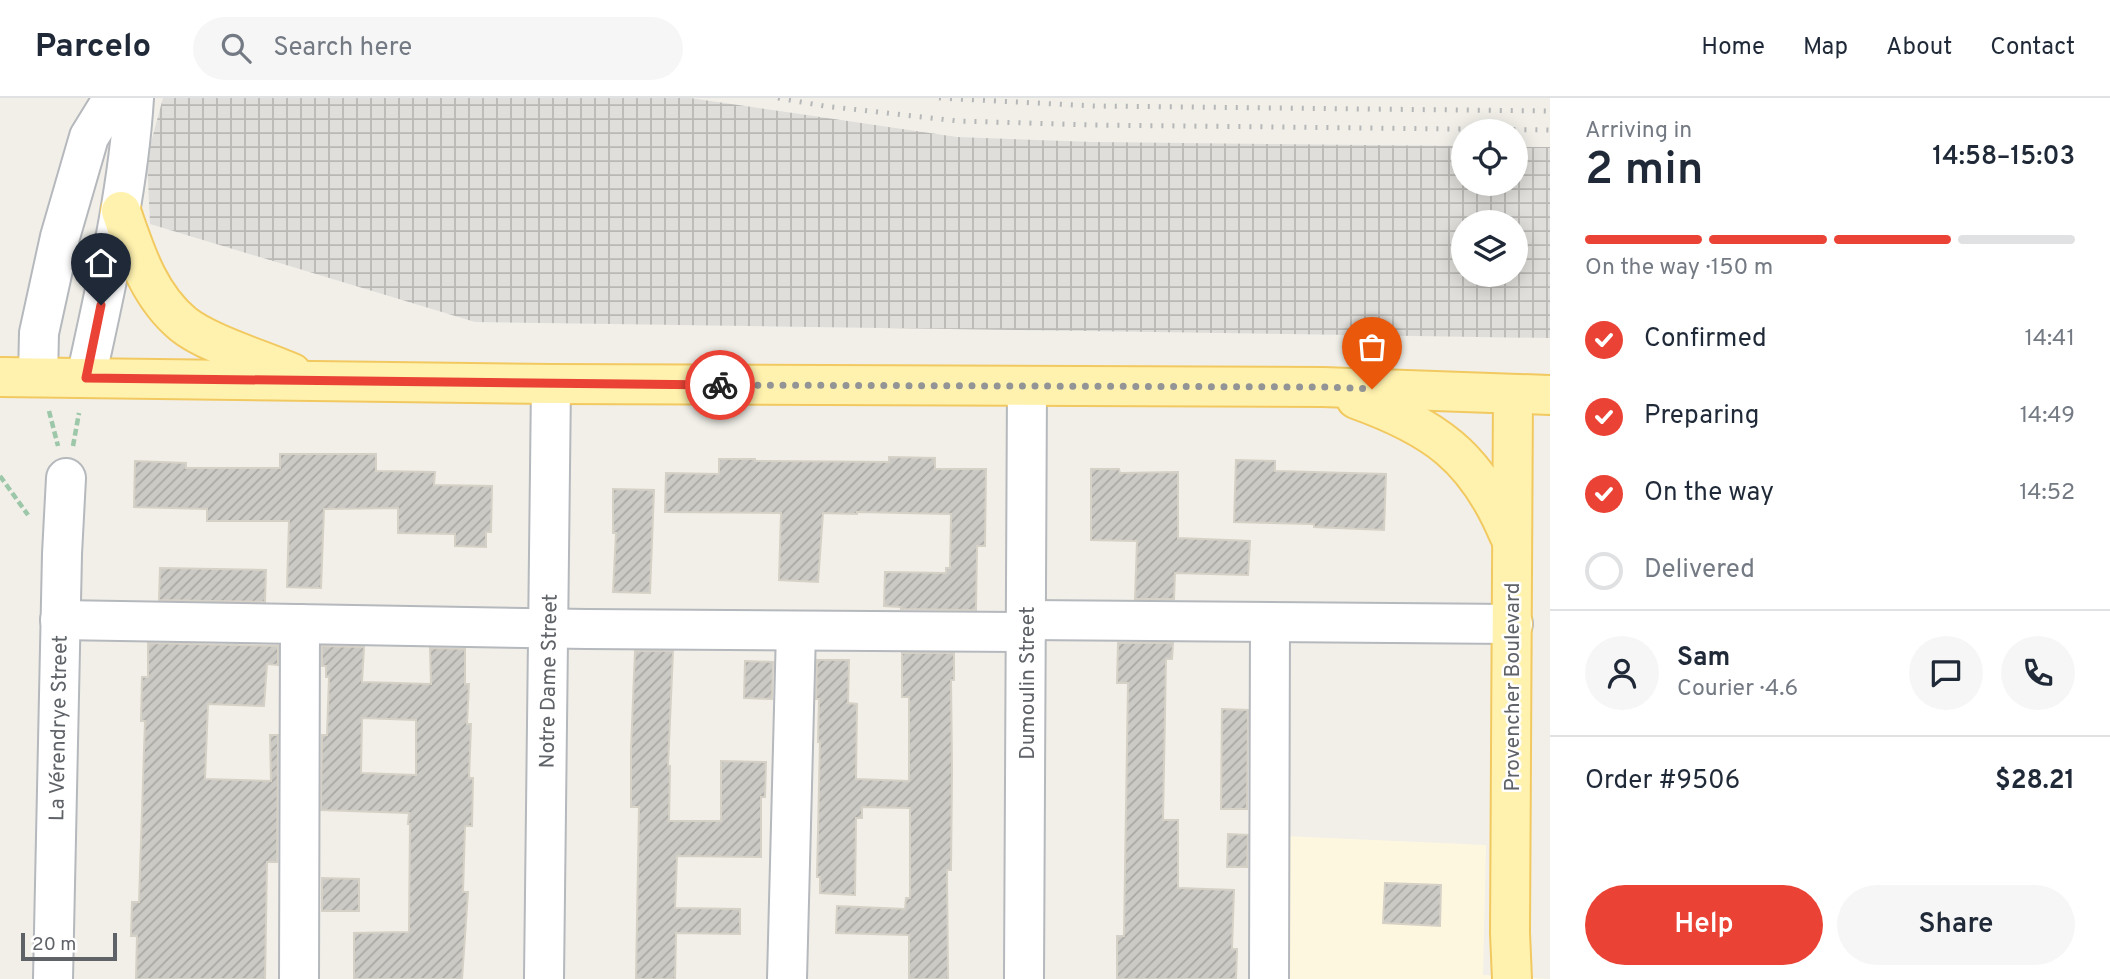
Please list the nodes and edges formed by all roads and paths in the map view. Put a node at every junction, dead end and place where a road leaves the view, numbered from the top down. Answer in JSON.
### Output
{"nodes":[{"id":1,"x":113,"y":98,"type":"edge"},
{"id":2,"x":134,"y":98,"type":"edge"},
{"id":3,"x":121,"y":211,"type":"junction"},
{"id":4,"x":0,"y":377,"type":"edge"},
{"id":5,"x":38,"y":377,"type":"junction"},
{"id":6,"x":86,"y":378,"type":"junction"},
{"id":7,"x":310,"y":380,"type":"junction"},
{"id":8,"x":551,"y":384,"type":"junction"},
{"id":9,"x":1027,"y":387,"type":"junction"},
{"id":10,"x":1323,"y":387,"type":"junction"},
{"id":11,"x":1532,"y":395,"type":"edge"},
{"id":12,"x":66,"y":478,"type":"junction"},
{"id":13,"x":1513,"y":546,"type":"junction"},
{"id":14,"x":60,"y":620,"type":"junction"},
{"id":15,"x":1270,"y":622,"type":"junction"},
{"id":16,"x":300,"y":624,"type":"junction"},
{"id":17,"x":1513,"y":624,"type":"junction"},
{"id":18,"x":1028,"y":626,"type":"junction"},
{"id":19,"x":549,"y":628,"type":"junction"},
{"id":20,"x":796,"y":631,"type":"junction"},
{"id":21,"x":53,"y":979,"type":"edge"},
{"id":22,"x":299,"y":979,"type":"edge"},
{"id":23,"x":544,"y":979,"type":"edge"},
{"id":24,"x":787,"y":979,"type":"edge"},
{"id":25,"x":1024,"y":979,"type":"edge"},
{"id":26,"x":1269,"y":979,"type":"edge"},
{"id":27,"x":1513,"y":979,"type":"edge"}],
"edges":[{"from":1,"to":5,"type":"street"},
{"from":2,"to":3,"type":"street"},
{"from":3,"to":6,"type":"street"},
{"from":3,"to":7,"type":"main road"},
{"from":4,"to":5,"type":"main road"},
{"from":5,"to":6,"type":"main road"},
{"from":5,"to":12,"type":"path"},
{"from":6,"to":7,"type":"main road"},
{"from":6,"to":12,"type":"path"},
{"from":7,"to":8,"type":"main road"},
{"from":8,"to":9,"type":"main road"},
{"from":8,"to":19,"type":"street","name":"Notre Dame Street"},
{"from":9,"to":10,"type":"main road"},
{"from":9,"to":18,"type":"street","name":"Dumoulin Street"},
{"from":10,"to":11,"type":"main road"},
{"from":10,"to":13,"type":"main road"},
{"from":11,"to":13,"type":"main road","name":"Provencher Boulevard"},
{"from":12,"to":14,"type":"street","name":"La Vérendrye Street"},
{"from":13,"to":17,"type":"main road","name":"Provencher Boulevard"},
{"from":14,"to":16,"type":"street"},
{"from":14,"to":21,"type":"street","name":"La Vérendrye Street"},
{"from":15,"to":17,"type":"street"},
{"from":15,"to":18,"type":"street"},
{"from":15,"to":26,"type":"street"},
{"from":16,"to":19,"type":"street"},
{"from":16,"to":22,"type":"street"},
{"from":17,"to":27,"type":"main road","name":"Provencher Boulevard"},
{"from":18,"to":20,"type":"street"},
{"from":18,"to":25,"type":"street","name":"Dumoulin Street"},
{"from":19,"to":20,"type":"street"},
{"from":19,"to":23,"type":"street","name":"Notre Dame Street"},
{"from":20,"to":24,"type":"street"}]}
